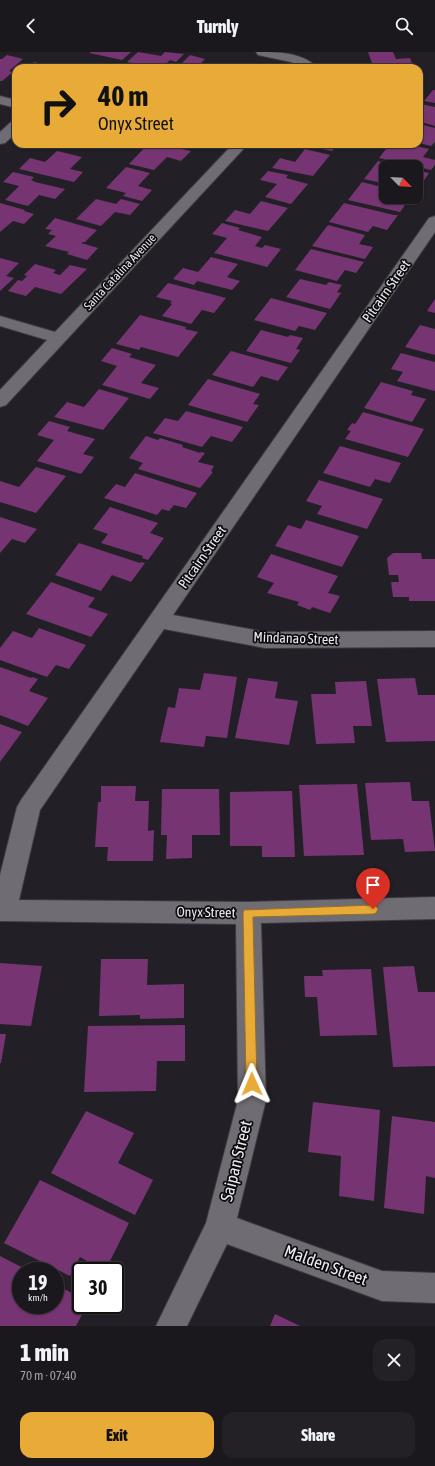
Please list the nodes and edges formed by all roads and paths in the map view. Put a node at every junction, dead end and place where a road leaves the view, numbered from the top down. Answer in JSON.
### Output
{"nodes":[{"id":1,"x":263,"y":52,"type":"edge"},
{"id":2,"x":306,"y":64,"type":"edge"},
{"id":3,"x":0,"y":100,"type":"edge"},
{"id":4,"x":12,"y":103,"type":"edge"},
{"id":5,"x":12,"y":129,"type":"edge"},
{"id":6,"x":0,"y":140,"type":"edge"},
{"id":7,"x":237,"y":148,"type":"edge"},
{"id":8,"x":435,"y":221,"type":"edge"},
{"id":9,"x":0,"y":321,"type":"edge"},
{"id":10,"x":58,"y":338,"type":"junction"},
{"id":11,"x":0,"y":401,"type":"edge"},
{"id":12,"x":158,"y":620,"type":"junction"},
{"id":13,"x":435,"y":639,"type":"edge"},
{"id":14,"x":435,"y":908,"type":"edge"},
{"id":15,"x":2,"y":910,"type":"edge"},
{"id":16,"x":248,"y":913,"type":"junction"},
{"id":17,"x":220,"y":1227,"type":"junction"},
{"id":18,"x":435,"y":1288,"type":"edge"},
{"id":19,"x":171,"y":1326,"type":"edge"}],
"edges":[{"from":1,"to":2,"type":"street"},
{"from":3,"to":4,"type":"street"},
{"from":5,"to":6,"type":"street"},
{"from":7,"to":10,"type":"street","name":"Santa Catalina Avenue"},
{"from":8,"to":12,"type":"street","name":"Pitcairn Street"},
{"from":9,"to":10,"type":"street"},
{"from":10,"to":11,"type":"street","name":"Santa Catalina Avenue"},
{"from":12,"to":13,"type":"street","name":"Mindanao Street"},
{"from":12,"to":15,"type":"street","name":"Pitcairn Street"},
{"from":14,"to":16,"type":"street","name":"Onyx Street"},
{"from":15,"to":16,"type":"street","name":"Onyx Street"},
{"from":16,"to":17,"type":"street","name":"Saipan Street"},
{"from":17,"to":18,"type":"street","name":"Malden Street"},
{"from":17,"to":19,"type":"street","name":"Saipan Street"}]}
